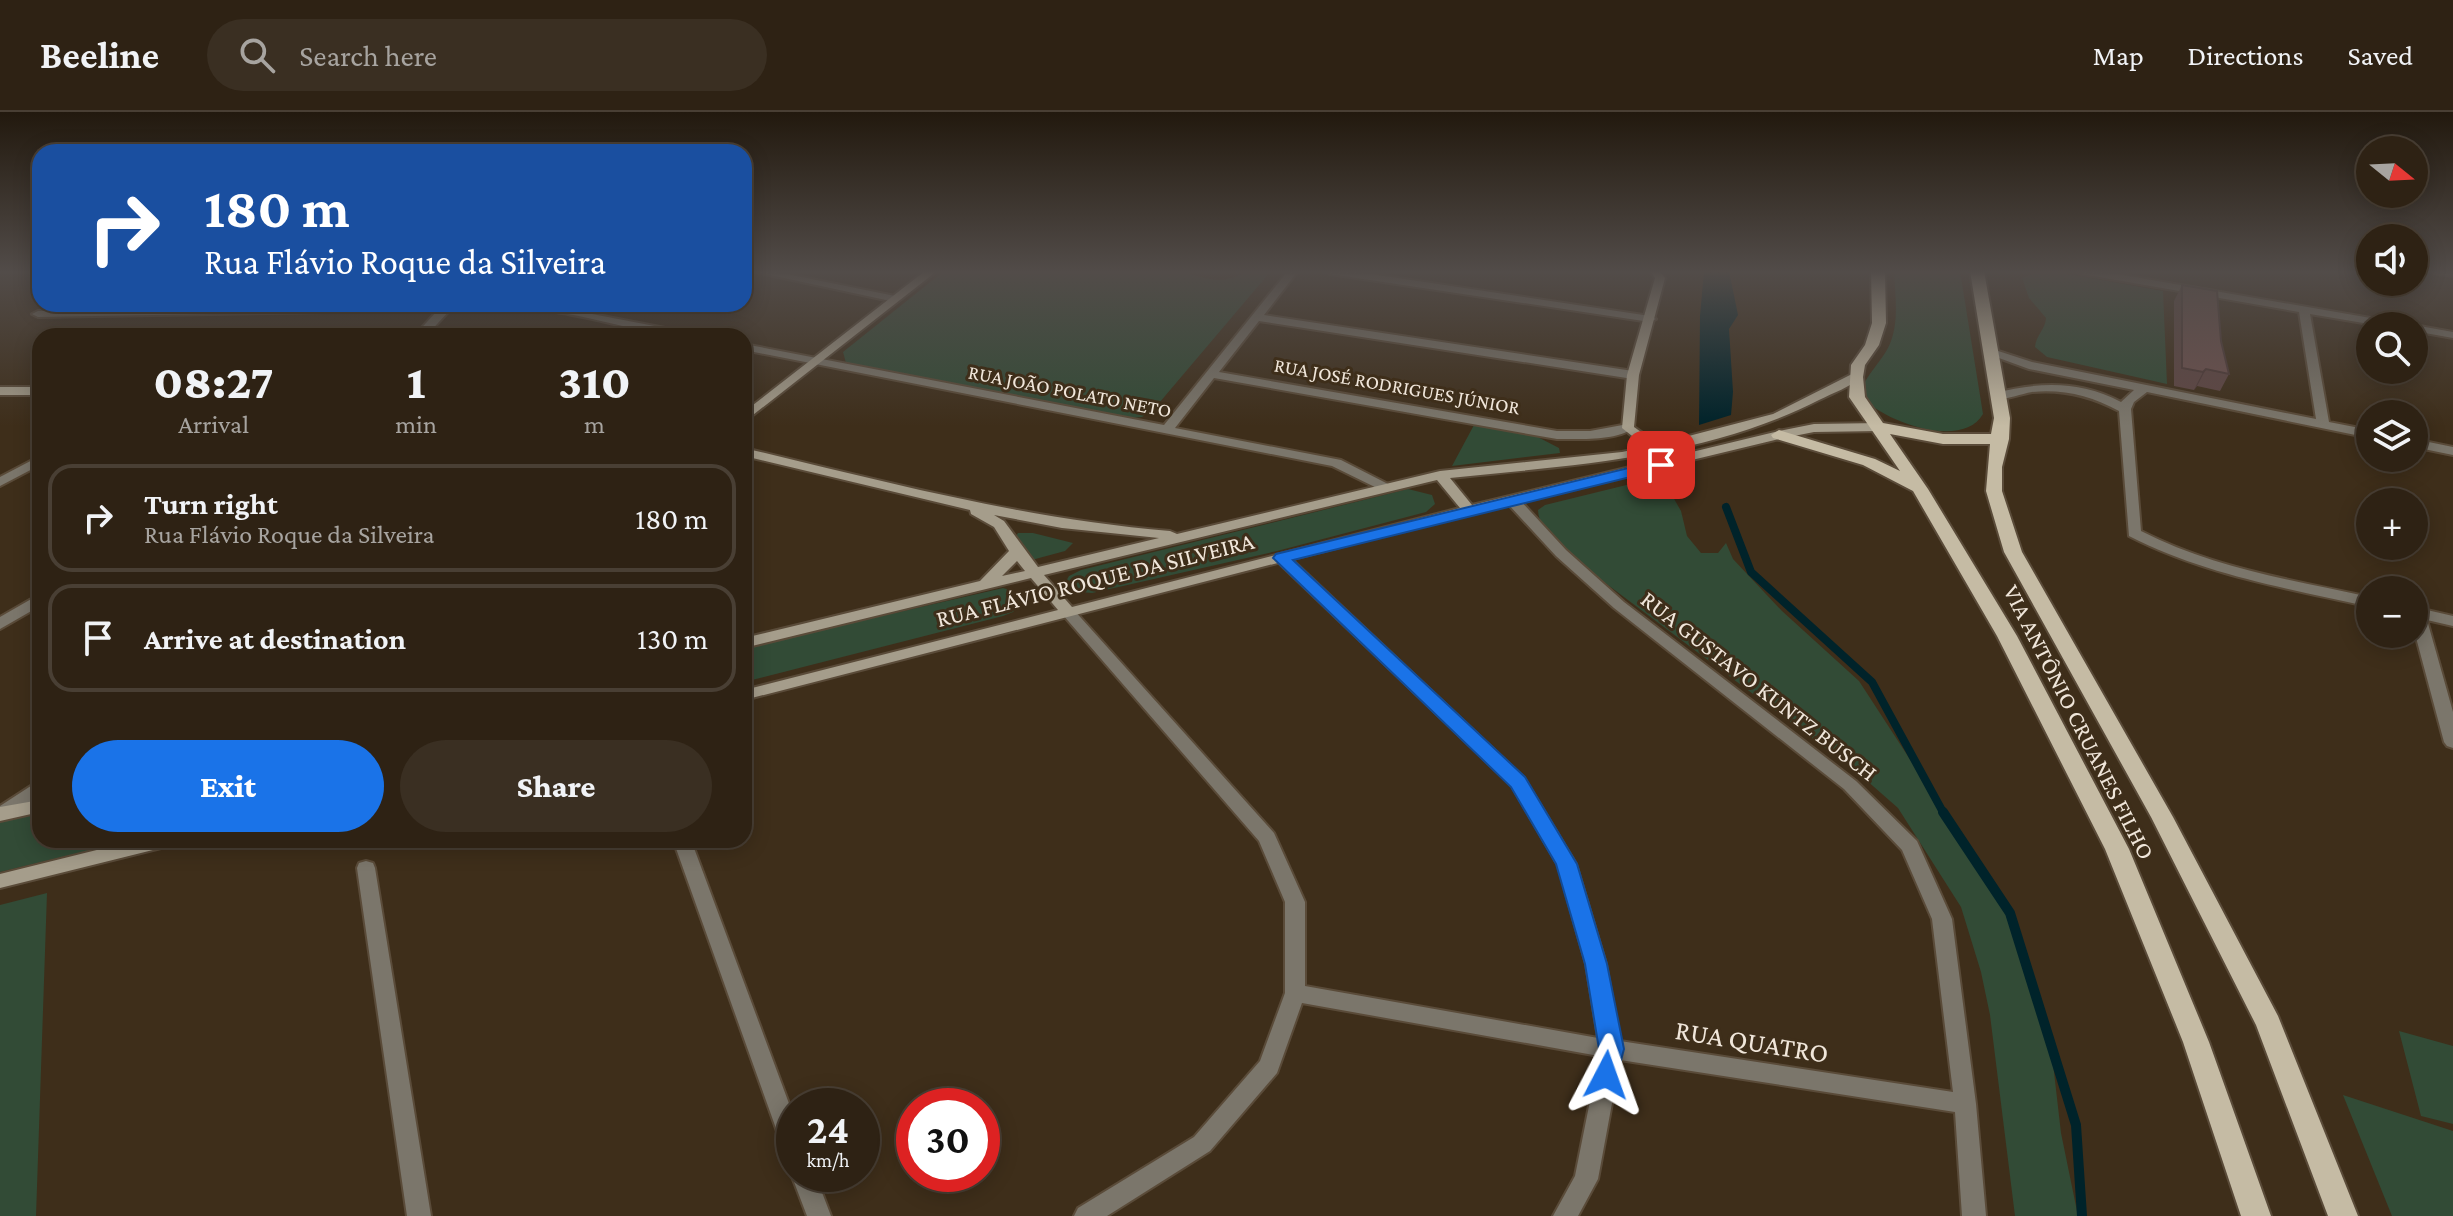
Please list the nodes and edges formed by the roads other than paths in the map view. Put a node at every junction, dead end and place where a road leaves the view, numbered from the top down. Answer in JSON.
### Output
{"nodes":[{"id":1,"x":624,"y":323,"type":"edge"},
{"id":2,"x":864,"y":323,"type":"edge"},
{"id":3,"x":1252,"y":323,"type":"edge"},
{"id":4,"x":1292,"y":323,"type":"edge"},
{"id":5,"x":1649,"y":323,"type":"edge"},
{"id":6,"x":1879,"y":323,"type":"edge"},
{"id":7,"x":1987,"y":323,"type":"edge"},
{"id":8,"x":2306,"y":323,"type":"edge"},
{"id":9,"x":651,"y":328,"type":"edge"},
{"id":10,"x":2428,"y":331,"type":"edge"},
{"id":11,"x":2453,"y":335,"type":"edge"},
{"id":12,"x":752,"y":349,"type":"edge"},
{"id":13,"x":1992,"y":352,"type":"junction"},
{"id":14,"x":814,"y":361,"type":"junction"},
{"id":15,"x":1212,"y":374,"type":"junction"},
{"id":16,"x":1633,"y":375,"type":"junction"},
{"id":17,"x":1856,"y":377,"type":"junction"},
{"id":18,"x":2145,"y":388,"type":"junction"},
{"id":19,"x":0,"y":391,"type":"edge"},
{"id":20,"x":32,"y":391,"type":"edge"},
{"id":21,"x":1999,"y":396,"type":"junction"},
{"id":22,"x":2125,"y":409,"type":"junction"},
{"id":23,"x":752,"y":411,"type":"edge"},
{"id":24,"x":2323,"y":425,"type":"junction"},
{"id":25,"x":1880,"y":427,"type":"junction"},
{"id":26,"x":1628,"y":428,"type":"junction"},
{"id":27,"x":1167,"y":430,"type":"junction"},
{"id":28,"x":2356,"y":431,"type":"edge"},
{"id":29,"x":1779,"y":435,"type":"junction"},
{"id":30,"x":1576,"y":436,"type":"junction"},
{"id":31,"x":2001,"y":439,"type":"junction"},
{"id":32,"x":2428,"y":446,"type":"edge"},
{"id":33,"x":1656,"y":448,"type":"junction"},
{"id":34,"x":2453,"y":451,"type":"edge"},
{"id":35,"x":752,"y":454,"type":"edge"},
{"id":36,"x":1587,"y":460,"type":"junction"},
{"id":37,"x":32,"y":464,"type":"edge"},
{"id":38,"x":1440,"y":475,"type":"junction"},
{"id":39,"x":0,"y":482,"type":"edge"},
{"id":40,"x":1383,"y":487,"type":"junction"},
{"id":41,"x":1920,"y":489,"type":"junction"},
{"id":42,"x":1513,"y":501,"type":"junction"},
{"id":43,"x":964,"y":504,"type":"junction"},
{"id":44,"x":1469,"y":510,"type":"junction"},
{"id":45,"x":1187,"y":535,"type":"junction"},
{"id":46,"x":1017,"y":552,"type":"junction"},
{"id":47,"x":1282,"y":558,"type":"junction"},
{"id":48,"x":1038,"y":573,"type":"junction"},
{"id":49,"x":985,"y":586,"type":"junction"},
{"id":50,"x":2356,"y":599,"type":"edge"},
{"id":51,"x":32,"y":604,"type":"edge"},
{"id":52,"x":1068,"y":612,"type":"junction"},
{"id":53,"x":2428,"y":616,"type":"edge"},
{"id":54,"x":2453,"y":621,"type":"edge"},
{"id":55,"x":0,"y":624,"type":"edge"},
{"id":56,"x":752,"y":641,"type":"edge"},
{"id":57,"x":2425,"y":648,"type":"edge"},
{"id":58,"x":752,"y":693,"type":"edge"},
{"id":59,"x":2453,"y":742,"type":"edge"},
{"id":60,"x":32,"y":792,"type":"edge"},
{"id":61,"x":32,"y":808,"type":"edge"},
{"id":62,"x":2,"y":814,"type":"edge"},
{"id":63,"x":133,"y":848,"type":"edge"},
{"id":64,"x":685,"y":848,"type":"edge"},
{"id":65,"x":366,"y":868,"type":"dead end"},
{"id":66,"x":0,"y":881,"type":"edge"},
{"id":67,"x":1295,"y":993,"type":"junction"},
{"id":68,"x":1611,"y":1049,"type":"junction"},
{"id":69,"x":776,"y":1098,"type":"edge"},
{"id":70,"x":1965,"y":1104,"type":"junction"},
{"id":71,"x":810,"y":1192,"type":"edge"},
{"id":72,"x":419,"y":1216,"type":"edge"},
{"id":73,"x":819,"y":1216,"type":"edge"},
{"id":74,"x":1086,"y":1216,"type":"edge"},
{"id":75,"x":1565,"y":1216,"type":"edge"},
{"id":76,"x":1974,"y":1216,"type":"edge"},
{"id":77,"x":2256,"y":1216,"type":"edge"},
{"id":78,"x":2343,"y":1216,"type":"edge"}],
"edges":[{"from":1,"to":9,"type":"street"},
{"from":2,"to":14,"type":"street"},
{"from":3,"to":15,"type":"street"},
{"from":4,"to":16,"type":"street"},
{"from":5,"to":16,"type":"street"},
{"from":6,"to":17,"type":"main road"},
{"from":7,"to":13,"type":"main road","name":"VIA ANTÔNIO CRUANES FILHO"},
{"from":8,"to":24,"type":"street"},
{"from":10,"to":11,"type":"street"},
{"from":12,"to":14,"type":"street","name":"RUA JOÃO POLATO NETO"},
{"from":13,"to":18,"type":"street"},
{"from":13,"to":21,"type":"main road","name":"VIA ANTÔNIO CRUANES FILHO"},
{"from":14,"to":23,"type":"street"},
{"from":14,"to":27,"type":"street","name":"RUA JOÃO POLATO NETO"},
{"from":15,"to":27,"type":"street"},
{"from":15,"to":30,"type":"street","name":"RUA JOSÉ RODRIGUES JÚNIOR"},
{"from":16,"to":26,"type":"street"},
{"from":17,"to":25,"type":"main road","name":"VIA ANTÔNIO CRUANES FILHO"},
{"from":17,"to":33,"type":"street","name":"RUA FLÁVIO ROQUE DA SILVEIRA"},
{"from":18,"to":22,"type":"street"},
{"from":18,"to":24,"type":"street"},
{"from":19,"to":20,"type":"street"},
{"from":21,"to":22,"type":"street"},
{"from":21,"to":31,"type":"main road","name":"VIA ANTÔNIO CRUANES FILHO"},
{"from":22,"to":50,"type":"street"},
{"from":24,"to":28,"type":"street"},
{"from":25,"to":29,"type":"street","name":"RUA FLÁVIO ROQUE DA SILVEIRA"},
{"from":25,"to":31,"type":"main road"},
{"from":25,"to":41,"type":"main road","name":"VIA ANTÔNIO CRUANES FILHO"},
{"from":26,"to":30,"type":"street","name":"RUA JOSÉ RODRIGUES JÚNIOR"},
{"from":26,"to":33,"type":"street"},
{"from":27,"to":40,"type":"street","name":"RUA JOÃO POLATO NETO"},
{"from":29,"to":41,"type":"main road"},
{"from":29,"to":42,"type":"street","name":"RUA FLÁVIO ROQUE DA SILVEIRA"},
{"from":30,"to":36,"type":"street"},
{"from":31,"to":78,"type":"main road","name":"VIA ANTÔNIO CRUANES FILHO"},
{"from":32,"to":34,"type":"street"},
{"from":33,"to":36,"type":"street","name":"RUA FLÁVIO ROQUE DA SILVEIRA"},
{"from":35,"to":43,"type":"street"},
{"from":36,"to":38,"type":"street","name":"RUA FLÁVIO ROQUE DA SILVEIRA"},
{"from":37,"to":39,"type":"street"},
{"from":38,"to":40,"type":"street","name":"RUA FLÁVIO ROQUE DA SILVEIRA"},
{"from":38,"to":44,"type":"street"},
{"from":40,"to":45,"type":"street","name":"RUA FLÁVIO ROQUE DA SILVEIRA"},
{"from":41,"to":77,"type":"main road","name":"VIA ANTÔNIO CRUANES FILHO"},
{"from":42,"to":44,"type":"street","name":"RUA FLÁVIO ROQUE DA SILVEIRA"},
{"from":42,"to":70,"type":"street","name":"RUA GUSTAVO KUNTZ BUSCH"},
{"from":43,"to":45,"type":"street"},
{"from":43,"to":46,"type":"street"},
{"from":44,"to":47,"type":"street","name":"RUA FLÁVIO ROQUE DA SILVEIRA"},
{"from":45,"to":48,"type":"street","name":"RUA FLÁVIO ROQUE DA SILVEIRA"},
{"from":46,"to":48,"type":"street"},
{"from":46,"to":49,"type":"street"},
{"from":47,"to":52,"type":"street","name":"RUA FLÁVIO ROQUE DA SILVEIRA"},
{"from":47,"to":68,"type":"street"},
{"from":48,"to":49,"type":"street","name":"RUA FLÁVIO ROQUE DA SILVEIRA"},
{"from":48,"to":52,"type":"street"},
{"from":49,"to":56,"type":"street","name":"RUA FLÁVIO ROQUE DA SILVEIRA"},
{"from":51,"to":55,"type":"street"},
{"from":52,"to":58,"type":"street","name":"RUA FLÁVIO ROQUE DA SILVEIRA"},
{"from":52,"to":67,"type":"street"},
{"from":53,"to":54,"type":"street"},
{"from":57,"to":59,"type":"street"},
{"from":60,"to":62,"type":"street"},
{"from":61,"to":62,"type":"street"},
{"from":63,"to":66,"type":"street"},
{"from":64,"to":69,"type":"street"},
{"from":65,"to":72,"type":"street"},
{"from":67,"to":68,"type":"street","name":"RUA QUATRO"},
{"from":67,"to":74,"type":"street"},
{"from":68,"to":70,"type":"street","name":"RUA QUATRO"},
{"from":68,"to":75,"type":"street"},
{"from":70,"to":76,"type":"street","name":"RUA GUSTAVO KUNTZ BUSCH"},
{"from":71,"to":73,"type":"street"}]}
